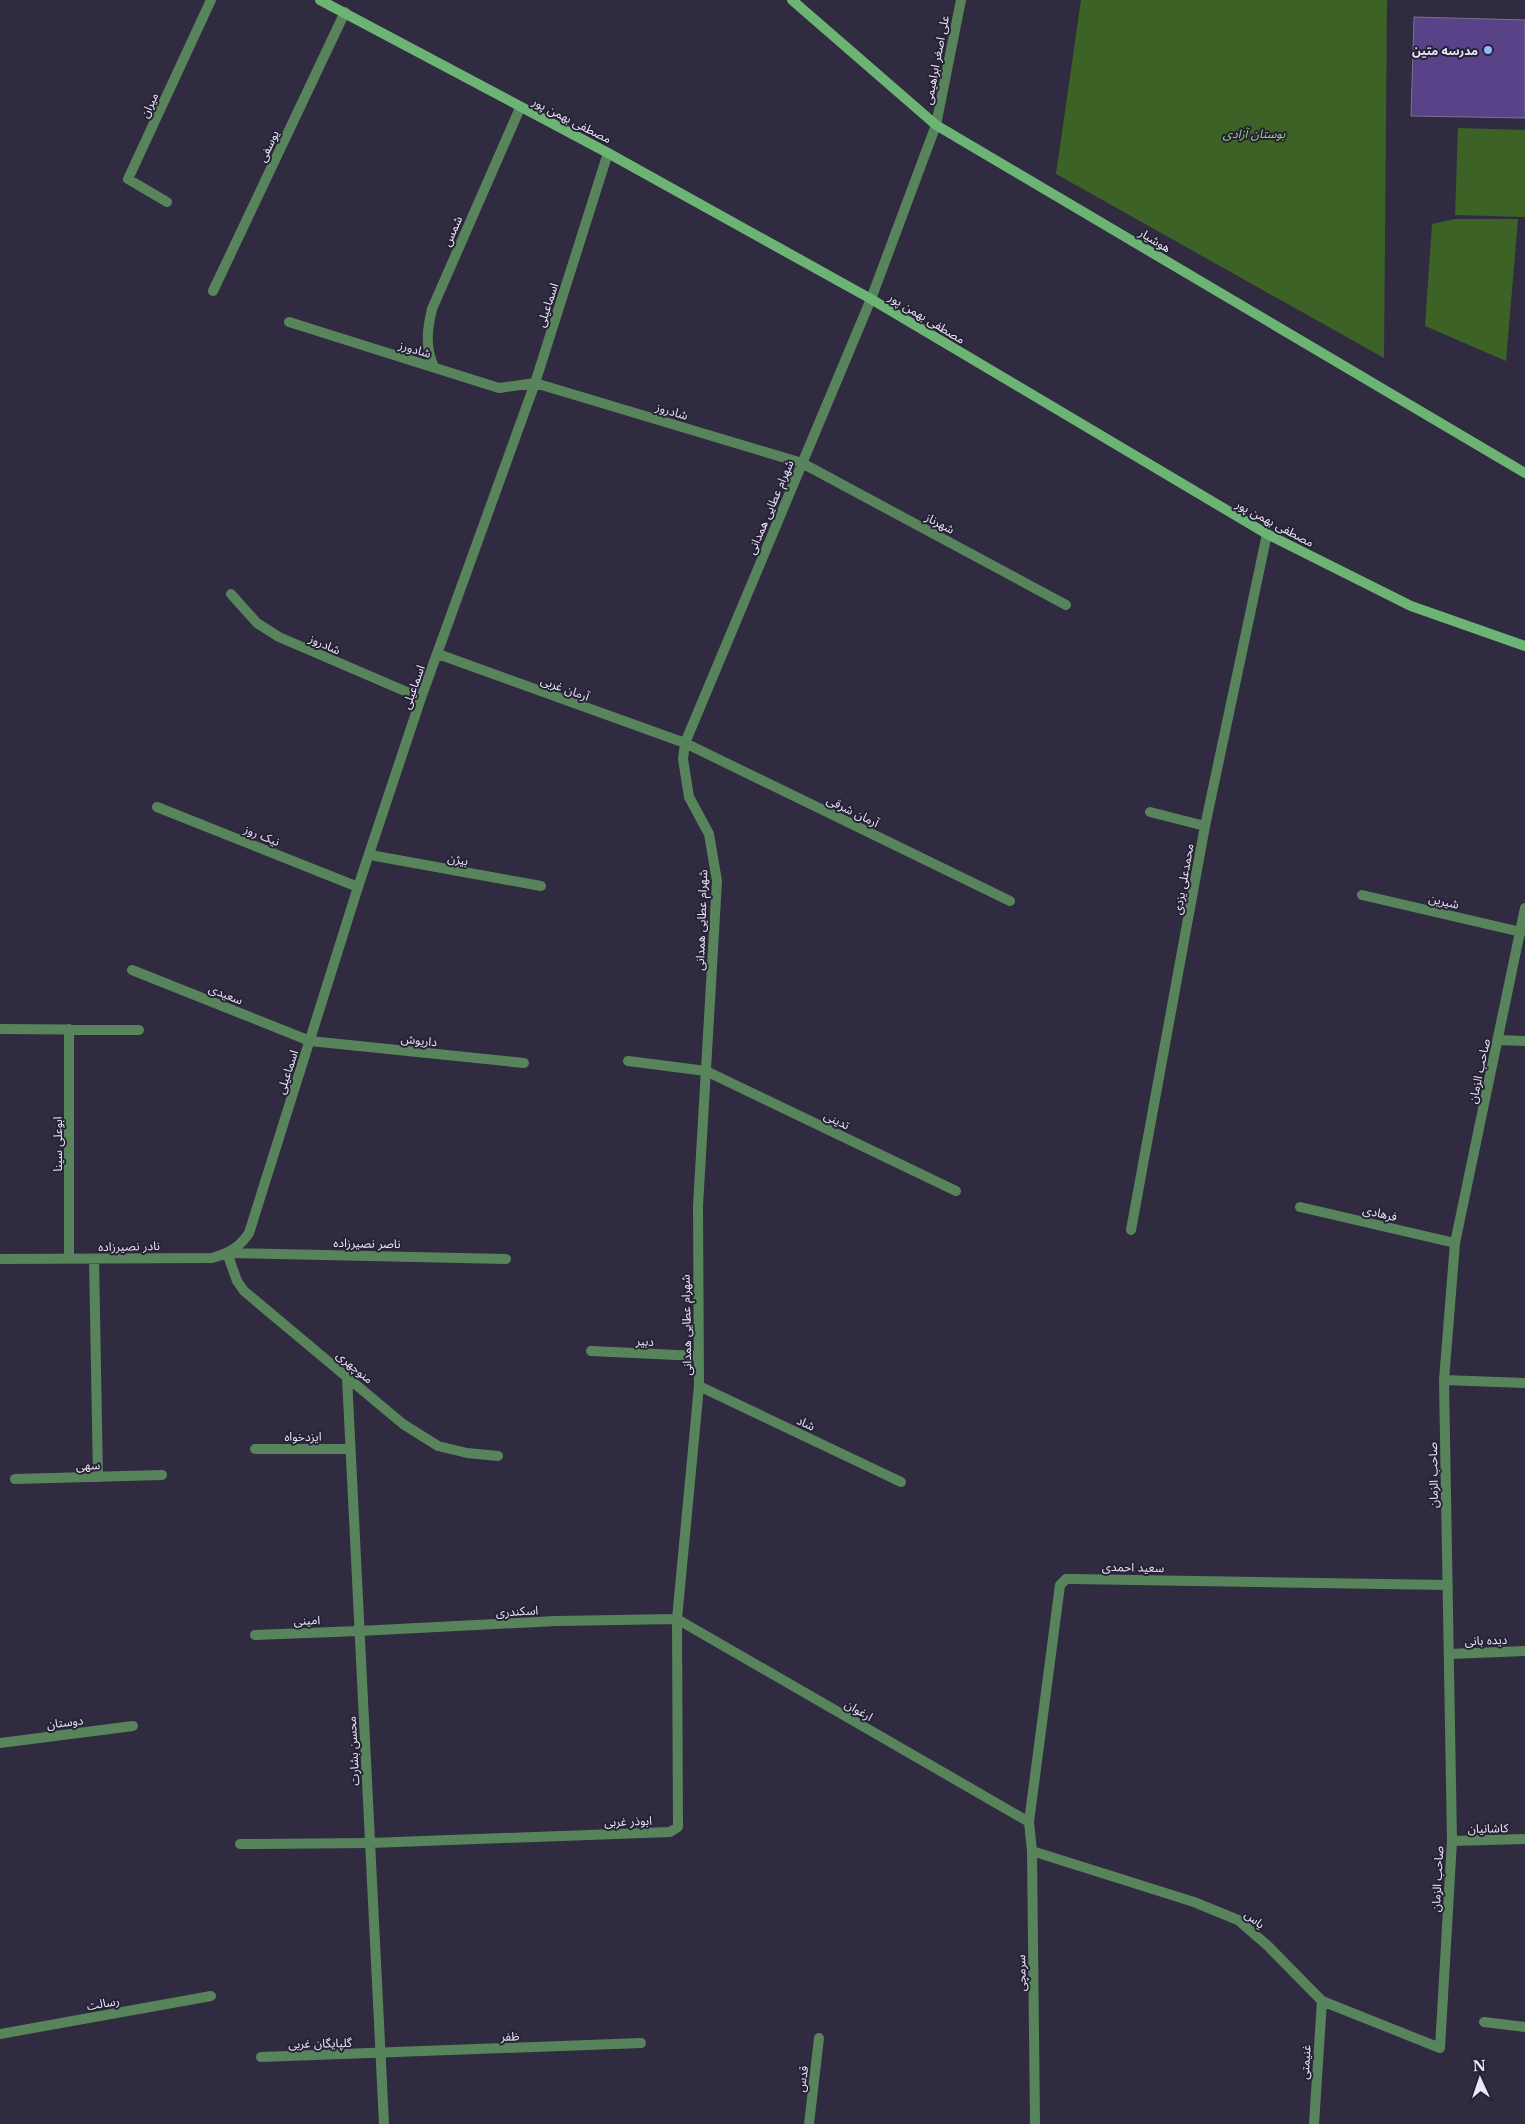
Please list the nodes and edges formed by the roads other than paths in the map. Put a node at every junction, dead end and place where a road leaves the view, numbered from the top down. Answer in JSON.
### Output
{"nodes":[{"id":1,"x":211,"y":0,"type":"edge"},
{"id":2,"x":320,"y":0,"type":"edge"},
{"id":3,"x":792,"y":0,"type":"edge"},
{"id":4,"x":961,"y":0,"type":"edge"},
{"id":5,"x":345,"y":12,"type":"junction"},
{"id":6,"x":520,"y":108,"type":"junction"},
{"id":7,"x":936,"y":126,"type":"junction"},
{"id":8,"x":608,"y":153,"type":"junction"},
{"id":9,"x":167,"y":202,"type":"dead end"},
{"id":10,"x":212,"y":291,"type":"dead end"},
{"id":11,"x":871,"y":299,"type":"junction"},
{"id":12,"x":289,"y":322,"type":"dead end"},
{"id":13,"x":434,"y":367,"type":"junction"},
{"id":14,"x":535,"y":383,"type":"junction"},
{"id":15,"x":802,"y":463,"type":"junction"},
{"id":16,"x":1525,"y":473,"type":"edge"},
{"id":17,"x":1267,"y":534,"type":"junction"},
{"id":18,"x":232,"y":594,"type":"dead end"},
{"id":19,"x":1066,"y":605,"type":"dead end"},
{"id":20,"x":1525,"y":646,"type":"edge"},
{"id":21,"x":438,"y":654,"type":"junction"},
{"id":22,"x":422,"y":698,"type":"junction"},
{"id":23,"x":685,"y":744,"type":"junction"},
{"id":24,"x":157,"y":807,"type":"dead end"},
{"id":25,"x":1150,"y":812,"type":"dead end"},
{"id":26,"x":1205,"y":826,"type":"junction"},
{"id":27,"x":370,"y":855,"type":"junction"},
{"id":28,"x":358,"y":886,"type":"junction"},
{"id":29,"x":541,"y":886,"type":"dead end"},
{"id":30,"x":1362,"y":895,"type":"dead end"},
{"id":31,"x":1010,"y":901,"type":"dead end"},
{"id":32,"x":1525,"y":908,"type":"edge"},
{"id":33,"x":1521,"y":932,"type":"junction"},
{"id":34,"x":132,"y":970,"type":"dead end"},
{"id":35,"x":0,"y":1029,"type":"edge"},
{"id":36,"x":69,"y":1029,"type":"junction"},
{"id":37,"x":139,"y":1030,"type":"dead end"},
{"id":38,"x":1498,"y":1040,"type":"junction"},
{"id":39,"x":310,"y":1041,"type":"junction"},
{"id":40,"x":1525,"y":1041,"type":"edge"},
{"id":41,"x":628,"y":1061,"type":"dead end"},
{"id":42,"x":524,"y":1063,"type":"dead end"},
{"id":43,"x":706,"y":1071,"type":"junction"},
{"id":44,"x":956,"y":1191,"type":"dead end"},
{"id":45,"x":1300,"y":1207,"type":"dead end"},
{"id":46,"x":1131,"y":1230,"type":"dead end"},
{"id":47,"x":249,"y":1233,"type":"joint"},
{"id":48,"x":1455,"y":1243,"type":"junction"},
{"id":49,"x":227,"y":1253,"type":"junction"},
{"id":50,"x":0,"y":1259,"type":"edge"},
{"id":51,"x":70,"y":1259,"type":"junction"},
{"id":52,"x":94,"y":1259,"type":"junction"},
{"id":53,"x":506,"y":1259,"type":"dead end"},
{"id":54,"x":591,"y":1351,"type":"dead end"},
{"id":55,"x":698,"y":1356,"type":"junction"},
{"id":56,"x":347,"y":1377,"type":"junction"},
{"id":57,"x":1444,"y":1380,"type":"junction"},
{"id":58,"x":1525,"y":1383,"type":"edge"},
{"id":59,"x":699,"y":1386,"type":"junction"},
{"id":60,"x":350,"y":1448,"type":"junction"},
{"id":61,"x":255,"y":1449,"type":"dead end"},
{"id":62,"x":498,"y":1456,"type":"dead end"},
{"id":63,"x":162,"y":1475,"type":"dead end"},
{"id":64,"x":98,"y":1477,"type":"junction"},
{"id":65,"x":15,"y":1479,"type":"dead end"},
{"id":66,"x":901,"y":1482,"type":"dead end"},
{"id":67,"x":1448,"y":1585,"type":"junction"},
{"id":68,"x":677,"y":1620,"type":"junction"},
{"id":69,"x":360,"y":1631,"type":"junction"},
{"id":70,"x":255,"y":1635,"type":"dead end"},
{"id":71,"x":1525,"y":1650,"type":"edge"},
{"id":72,"x":1449,"y":1654,"type":"junction"},
{"id":73,"x":133,"y":1726,"type":"dead end"},
{"id":74,"x":0,"y":1743,"type":"edge"},
{"id":75,"x":1029,"y":1822,"type":"junction"},
{"id":76,"x":1525,"y":1839,"type":"edge"},
{"id":77,"x":1452,"y":1841,"type":"junction"},
{"id":78,"x":370,"y":1843,"type":"junction"},
{"id":79,"x":240,"y":1844,"type":"dead end"},
{"id":80,"x":1032,"y":1851,"type":"junction"},
{"id":81,"x":211,"y":1996,"type":"dead end"},
{"id":82,"x":1322,"y":2001,"type":"junction"},
{"id":83,"x":1484,"y":2022,"type":"dead end"},
{"id":84,"x":1525,"y":2027,"type":"edge"},
{"id":85,"x":0,"y":2034,"type":"edge"},
{"id":86,"x":819,"y":2038,"type":"dead end"},
{"id":87,"x":641,"y":2043,"type":"dead end"},
{"id":88,"x":1440,"y":2048,"type":"joint"},
{"id":89,"x":380,"y":2054,"type":"junction"},
{"id":90,"x":261,"y":2058,"type":"dead end"},
{"id":91,"x":384,"y":2124,"type":"edge"},
{"id":92,"x":809,"y":2124,"type":"edge"},
{"id":93,"x":1035,"y":2124,"type":"edge"},
{"id":94,"x":1314,"y":2124,"type":"edge"}],
"edges":[{"from":1,"to":9,"type":"street","name":"میران"},
{"from":2,"to":5,"type":"main road","name":"مصطفی بهمن پور"},
{"from":3,"to":7,"type":"main road","name":"هوشیار"},
{"from":4,"to":7,"type":"street","name":"علی اصغر ابراهیمی"},
{"from":5,"to":6,"type":"main road","name":"مصطفی بهمن پور"},
{"from":5,"to":10,"type":"street","name":"یوسفی"},
{"from":6,"to":8,"type":"main road","name":"مصطفی بهمن پور"},
{"from":6,"to":13,"type":"street","name":"شمس"},
{"from":7,"to":11,"type":"street","name":"شهرام عطایی همدانی"},
{"from":7,"to":16,"type":"main road","name":"هوشیار"},
{"from":8,"to":11,"type":"main road","name":"مصطفی بهمن پور"},
{"from":8,"to":14,"type":"street","name":"اسماعیلی"},
{"from":11,"to":15,"type":"street","name":"شهرام عطایی همدانی"},
{"from":11,"to":17,"type":"main road","name":"مصطفی بهمن پور"},
{"from":12,"to":13,"type":"street","name":"شادورز"},
{"from":13,"to":14,"type":"street","name":"شادورز"},
{"from":14,"to":15,"type":"street","name":"شادروز"},
{"from":14,"to":21,"type":"street","name":"اسماعیلی"},
{"from":15,"to":19,"type":"street","name":"شهرناز"},
{"from":15,"to":23,"type":"street","name":"شهرام عطایی همدانی"},
{"from":17,"to":20,"type":"main road","name":"مصطفی بهمن پور"},
{"from":17,"to":26,"type":"street","name":"محمدعلی یزدی"},
{"from":18,"to":22,"type":"street","name":"شادروز"},
{"from":21,"to":22,"type":"street","name":"اسماعیلی"},
{"from":21,"to":23,"type":"street","name":"آرمان غربی"},
{"from":22,"to":27,"type":"street","name":"اسماعیلی"},
{"from":23,"to":31,"type":"street","name":"آرمان شرقی"},
{"from":23,"to":43,"type":"street","name":"شهرام عطایی همدانی"},
{"from":24,"to":28,"type":"street","name":"نیک روز"},
{"from":25,"to":26,"type":"street"},
{"from":26,"to":46,"type":"street","name":"محمدعلی یزدی"},
{"from":27,"to":28,"type":"street","name":"اسماعیلی"},
{"from":27,"to":29,"type":"street","name":"بیژن"},
{"from":28,"to":39,"type":"street","name":"اسماعیلی"},
{"from":30,"to":33,"type":"street","name":"شیرین"},
{"from":32,"to":33,"type":"street","name":"صاحب الزمان"},
{"from":33,"to":38,"type":"street","name":"صاحب الزمان"},
{"from":34,"to":39,"type":"street","name":"سعیدی"},
{"from":35,"to":36,"type":"street"},
{"from":36,"to":37,"type":"street"},
{"from":36,"to":51,"type":"street","name":"ابوعلی سینا"},
{"from":38,"to":40,"type":"street"},
{"from":38,"to":48,"type":"street","name":"صاحب الزمان"},
{"from":39,"to":42,"type":"street","name":"داریوش"},
{"from":39,"to":47,"type":"street","name":"اسماعیلی"},
{"from":41,"to":43,"type":"street","name":"تدینی"},
{"from":43,"to":44,"type":"street","name":"تدینی"},
{"from":43,"to":55,"type":"street","name":"شهرام عطایی همدانی"},
{"from":45,"to":48,"type":"street","name":"فرهادی"},
{"from":47,"to":49,"type":"street","name":"نادر نصیرزاده"},
{"from":48,"to":57,"type":"street","name":"صاحب الزمان"},
{"from":49,"to":52,"type":"street","name":"نادر نصیرزاده"},
{"from":49,"to":53,"type":"street","name":"ناصر نصیرزاده"},
{"from":49,"to":56,"type":"street","name":"منوچهری"},
{"from":50,"to":51,"type":"street","name":"نادر نصیرزاده"},
{"from":51,"to":52,"type":"street","name":"نادر نصیرزاده"},
{"from":52,"to":64,"type":"street"},
{"from":54,"to":55,"type":"street","name":"دبیر"},
{"from":55,"to":59,"type":"street","name":"شهرام عطایی همدانی"},
{"from":56,"to":60,"type":"street","name":"محسن بشارت"},
{"from":56,"to":62,"type":"street","name":"منوچهری"},
{"from":57,"to":58,"type":"street"},
{"from":57,"to":67,"type":"street","name":"صاحب الزمان"},
{"from":59,"to":66,"type":"street","name":"شاد"},
{"from":59,"to":68,"type":"street","name":"شهرام عطایی همدانی"},
{"from":60,"to":61,"type":"street","name":"ایزدخواه"},
{"from":60,"to":69,"type":"street","name":"محسن بشارت"},
{"from":63,"to":64,"type":"street","name":"سهی"},
{"from":64,"to":65,"type":"street","name":"سهی"},
{"from":67,"to":72,"type":"street","name":"صاحب الزمان"},
{"from":67,"to":75,"type":"street","name":"سعید احمدی"},
{"from":68,"to":69,"type":"street","name":"اسکندری"},
{"from":68,"to":75,"type":"street","name":"ارغوان"},
{"from":68,"to":78,"type":"street","name":"ابوذر غربی"},
{"from":69,"to":70,"type":"street","name":"امینی"},
{"from":69,"to":78,"type":"street","name":"محسن بشارت"},
{"from":71,"to":72,"type":"street","name":"دیده بانی"},
{"from":72,"to":77,"type":"street","name":"صاحب الزمان"},
{"from":73,"to":74,"type":"street","name":"دوستان"},
{"from":75,"to":80,"type":"street","name":"سرمچی"},
{"from":76,"to":77,"type":"street","name":"کاشانیان"},
{"from":77,"to":88,"type":"street","name":"صاحب الزمان"},
{"from":78,"to":79,"type":"street"},
{"from":78,"to":89,"type":"street","name":"محسن بشارت"},
{"from":80,"to":82,"type":"street","name":"یاس"},
{"from":80,"to":93,"type":"street","name":"سرمچی"},
{"from":81,"to":85,"type":"street","name":"رسالت"},
{"from":82,"to":88,"type":"street","name":"یاس"},
{"from":82,"to":94,"type":"street","name":"غنیمتی"},
{"from":83,"to":84,"type":"street"},
{"from":86,"to":92,"type":"street","name":"قدس"},
{"from":87,"to":89,"type":"street","name":"ظفر"},
{"from":89,"to":90,"type":"street","name":"گلپایگان غربی"},
{"from":89,"to":91,"type":"street","name":"محسن بشارت"}]}
